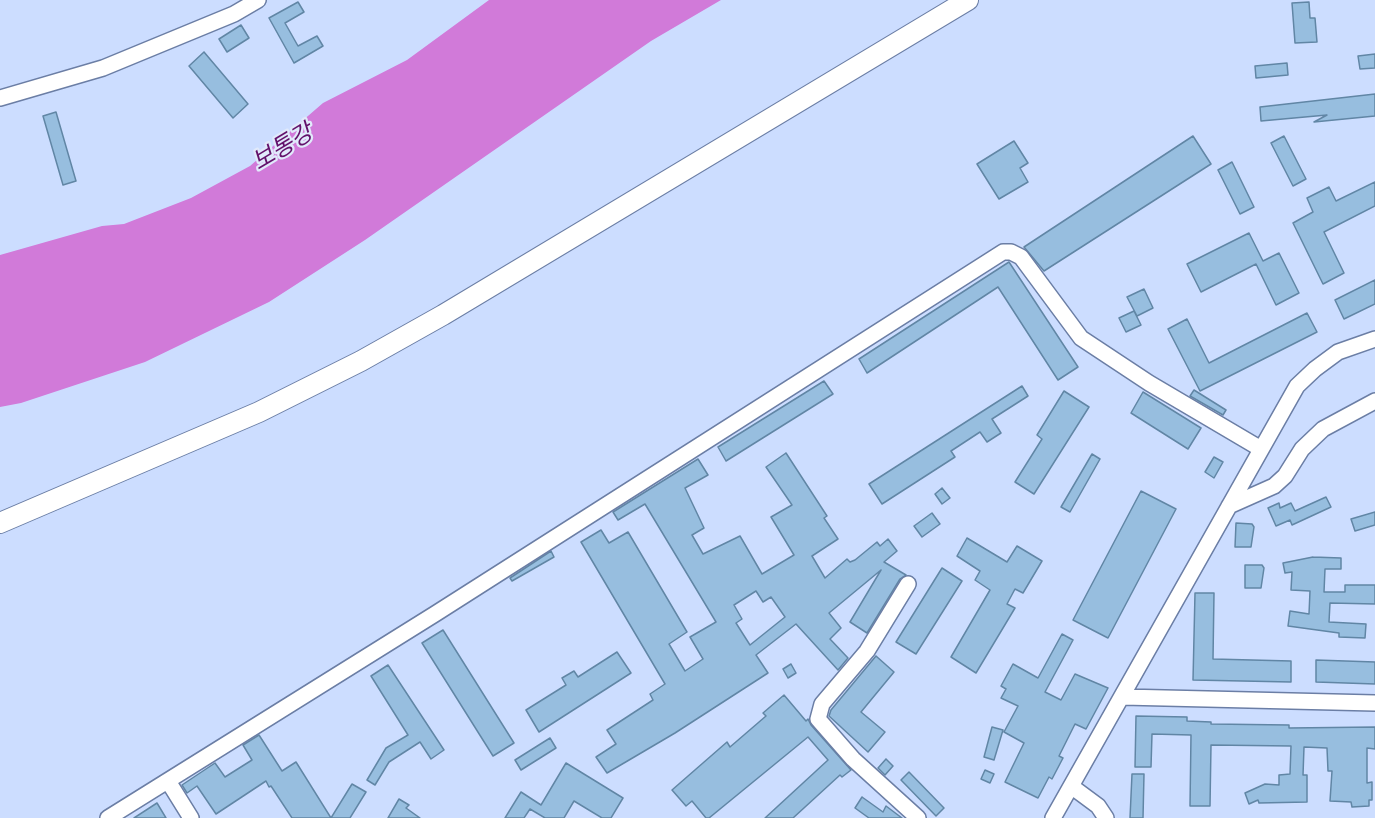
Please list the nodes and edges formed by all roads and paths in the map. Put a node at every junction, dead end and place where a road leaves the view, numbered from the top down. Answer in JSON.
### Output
{"nodes":[{"id":1,"x":258,"y":0,"type":"edge"},
{"id":2,"x":968,"y":0,"type":"edge"},
{"id":3,"x":0,"y":98,"type":"edge"},
{"id":4,"x":1375,"y":339,"type":"edge"},
{"id":5,"x":1375,"y":401,"type":"edge"},
{"id":6,"x":1261,"y":450,"type":"junction"},
{"id":7,"x":1230,"y":506,"type":"junction"},
{"id":8,"x":0,"y":523,"type":"edge"},
{"id":9,"x":908,"y":584,"type":"dead end"},
{"id":10,"x":1123,"y":697,"type":"junction"},
{"id":11,"x":1375,"y":703,"type":"edge"},
{"id":12,"x":168,"y":782,"type":"junction"},
{"id":13,"x":1071,"y":786,"type":"junction"},
{"id":14,"x":108,"y":818,"type":"edge"},
{"id":15,"x":191,"y":818,"type":"edge"},
{"id":16,"x":918,"y":818,"type":"edge"},
{"id":17,"x":1053,"y":818,"type":"edge"},
{"id":18,"x":1106,"y":818,"type":"edge"}],
"edges":[{"from":1,"to":3,"type":"street"},
{"from":2,"to":8,"type":"main road"},
{"from":4,"to":6,"type":"street"},
{"from":5,"to":7,"type":"street"},
{"from":6,"to":7,"type":"street"},
{"from":6,"to":12,"type":"street"},
{"from":7,"to":10,"type":"street"},
{"from":9,"to":16,"type":"street"},
{"from":10,"to":11,"type":"street"},
{"from":10,"to":13,"type":"street"},
{"from":12,"to":14,"type":"street"},
{"from":12,"to":15,"type":"street"},
{"from":13,"to":17,"type":"street"},
{"from":13,"to":18,"type":"street"}]}
